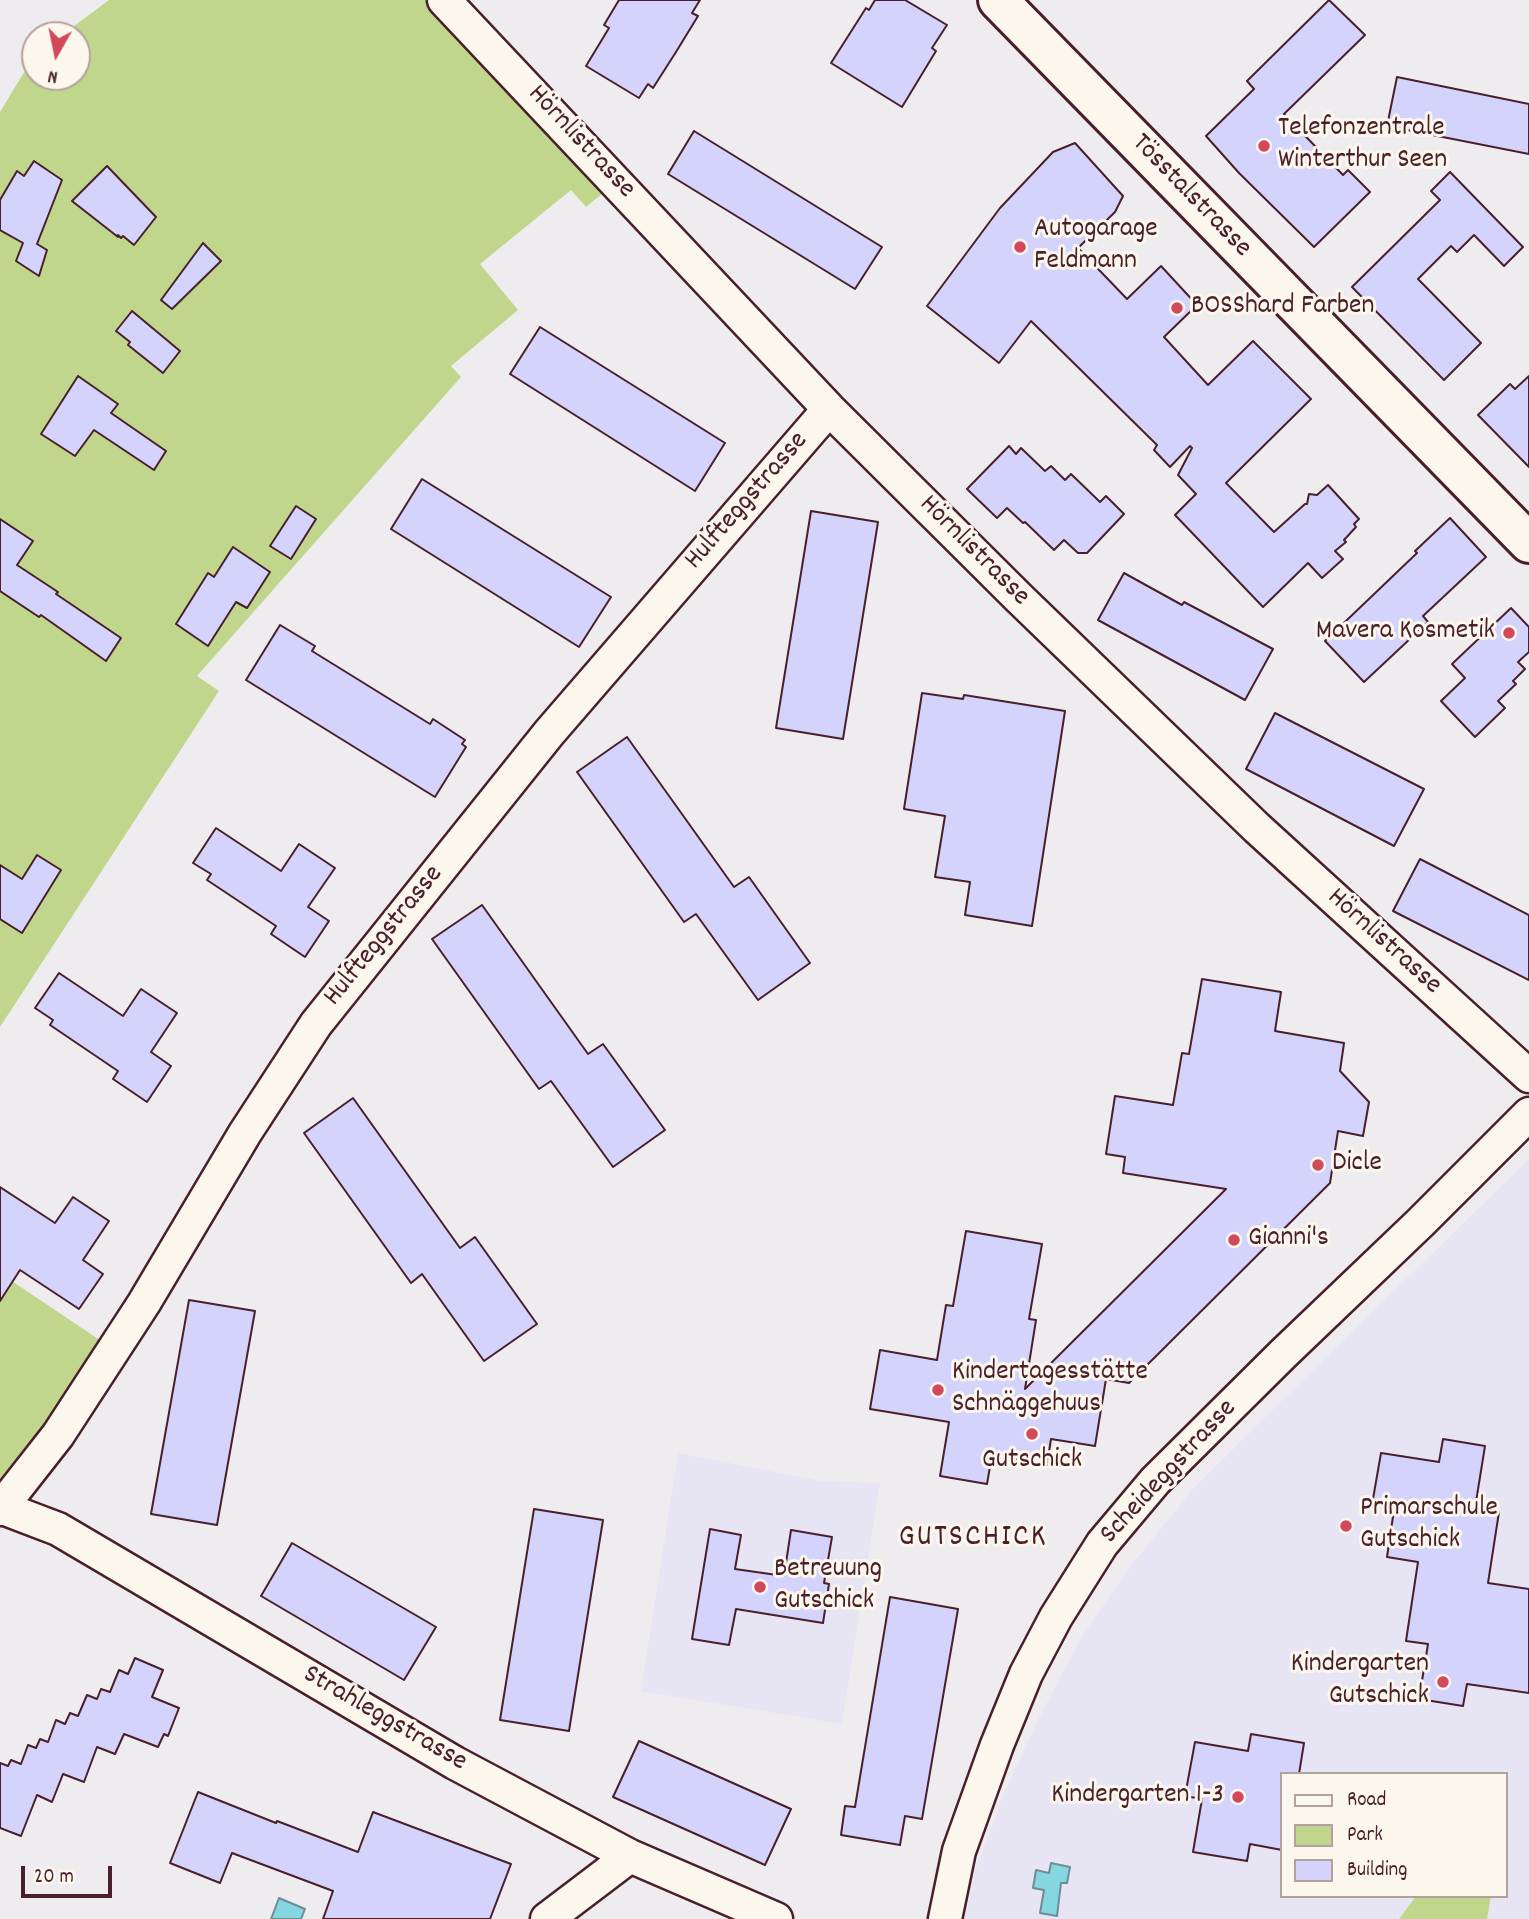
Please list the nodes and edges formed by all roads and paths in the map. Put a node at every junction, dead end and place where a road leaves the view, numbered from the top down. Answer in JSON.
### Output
{"nodes":[{"id":1,"x":444,"y":0,"type":"edge"},
{"id":2,"x":998,"y":0,"type":"edge"},
{"id":3,"x":830,"y":409,"type":"junction"},
{"id":4,"x":1529,"y":543,"type":"edge"},
{"id":5,"x":1529,"y":1076,"type":"edge"},
{"id":6,"x":1529,"y":1114,"type":"edge"},
{"id":7,"x":1,"y":1508,"type":"edge"},
{"id":8,"x":630,"y":1856,"type":"junction"},
{"id":9,"x":547,"y":1919,"type":"edge"},
{"id":10,"x":776,"y":1919,"type":"edge"},
{"id":11,"x":945,"y":1919,"type":"edge"}],
"edges":[{"from":1,"to":3,"type":"street","name":"Hörnlistrasse"},
{"from":2,"to":4,"type":"main road","name":"Tösstalstrasse"},
{"from":3,"to":5,"type":"street","name":"Hörnlistrasse"},
{"from":3,"to":7,"type":"street","name":"Hulfteggstrasse"},
{"from":6,"to":11,"type":"street","name":"Scheideggstrasse"},
{"from":7,"to":8,"type":"street","name":"Strahleggstrasse"},
{"from":8,"to":9,"type":"street"},
{"from":8,"to":10,"type":"street","name":"Strahleggstrasse"}]}
